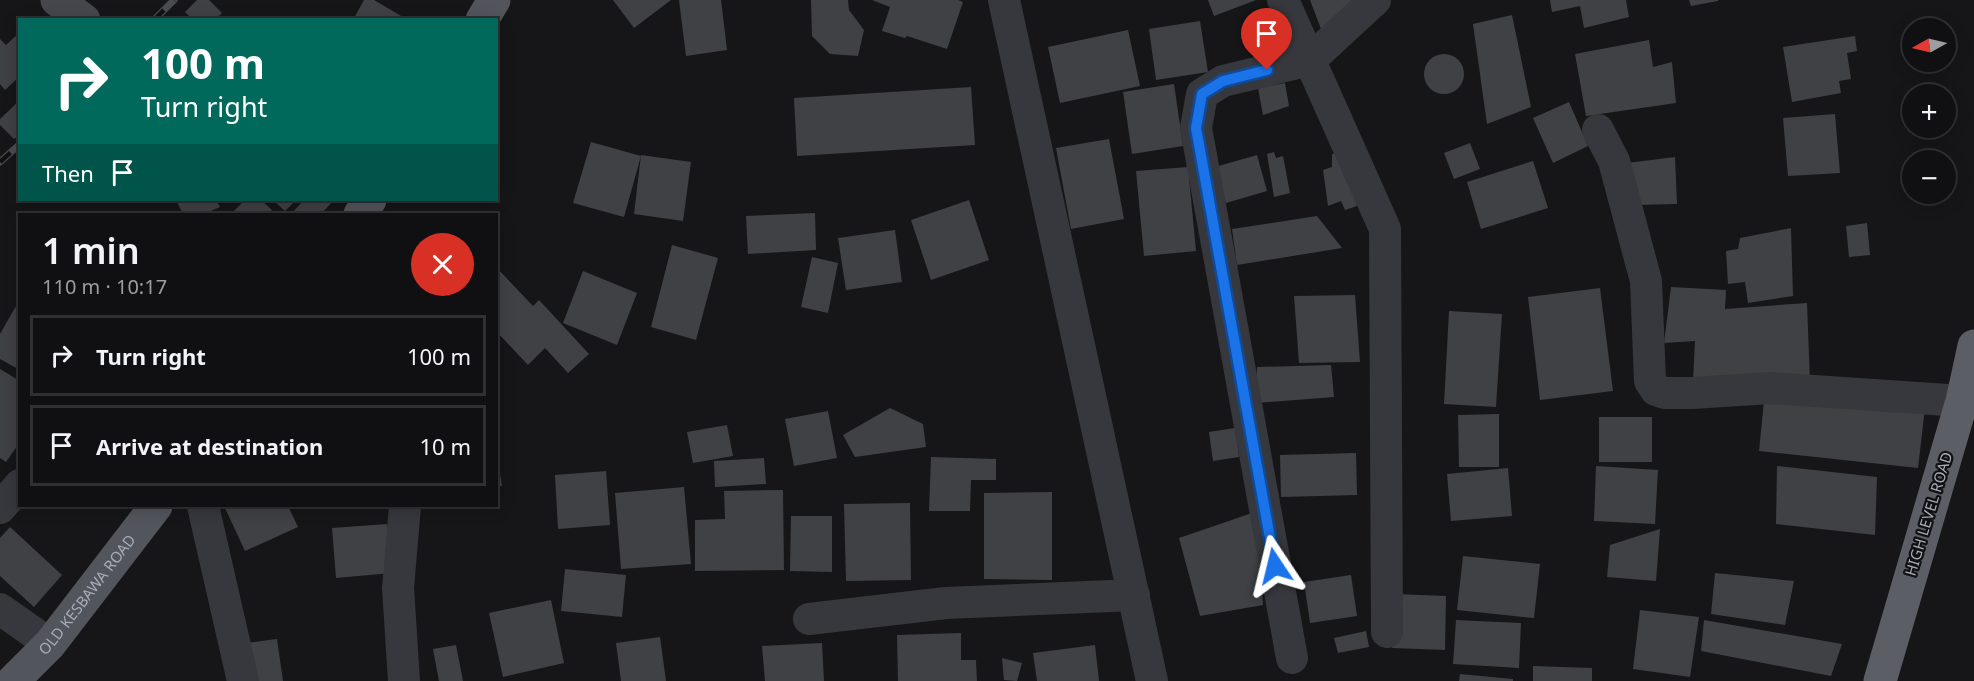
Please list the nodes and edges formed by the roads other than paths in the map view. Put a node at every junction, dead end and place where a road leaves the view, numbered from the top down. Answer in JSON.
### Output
{"nodes":[{"id":1,"x":57,"y":0,"type":"edge"},
{"id":2,"x":494,"y":0,"type":"edge"},
{"id":3,"x":1004,"y":0,"type":"edge"},
{"id":4,"x":1283,"y":0,"type":"edge"},
{"id":5,"x":1375,"y":0,"type":"edge"},
{"id":6,"x":81,"y":18,"type":"edge"},
{"id":7,"x":483,"y":18,"type":"edge"},
{"id":8,"x":1310,"y":60,"type":"junction"},
{"id":9,"x":1598,"y":130,"type":"dead end"},
{"id":10,"x":1974,"y":346,"type":"edge"},
{"id":11,"x":1962,"y":401,"type":"junction"},
{"id":12,"x":18,"y":487,"type":"edge"},
{"id":13,"x":155,"y":507,"type":"edge"},
{"id":14,"x":203,"y":507,"type":"edge"},
{"id":15,"x":405,"y":507,"type":"edge"},
{"id":16,"x":0,"y":508,"type":"edge"},
{"id":17,"x":1134,"y":595,"type":"junction"},
{"id":18,"x":0,"y":609,"type":"edge"},
{"id":19,"x":809,"y":619,"type":"dead end"},
{"id":20,"x":1387,"y":632,"type":"dead end"},
{"id":21,"x":50,"y":644,"type":"junction"},
{"id":22,"x":1292,"y":658,"type":"dead end"},
{"id":23,"x":13,"y":681,"type":"edge"},
{"id":24,"x":243,"y":681,"type":"edge"},
{"id":25,"x":404,"y":681,"type":"edge"},
{"id":26,"x":1152,"y":681,"type":"edge"},
{"id":27,"x":1880,"y":681,"type":"edge"}],
"edges":[{"from":1,"to":6,"type":"main road"},
{"from":2,"to":7,"type":"main road"},
{"from":3,"to":17,"type":"street"},
{"from":4,"to":8,"type":"street"},
{"from":5,"to":8,"type":"street"},
{"from":8,"to":20,"type":"street"},
{"from":8,"to":22,"type":"street"},
{"from":9,"to":11,"type":"street"},
{"from":10,"to":11,"type":"highway","name":"HIGH LEVEL ROAD"},
{"from":11,"to":27,"type":"highway","name":"HIGH LEVEL ROAD"},
{"from":12,"to":16,"type":"street"},
{"from":13,"to":21,"type":"main road","name":"OLD KESBAWA ROAD"},
{"from":14,"to":24,"type":"street"},
{"from":15,"to":25,"type":"street"},
{"from":17,"to":19,"type":"street"},
{"from":17,"to":26,"type":"street"},
{"from":18,"to":21,"type":"street"},
{"from":21,"to":23,"type":"main road","name":"OLD KESBAWA ROAD"}]}
